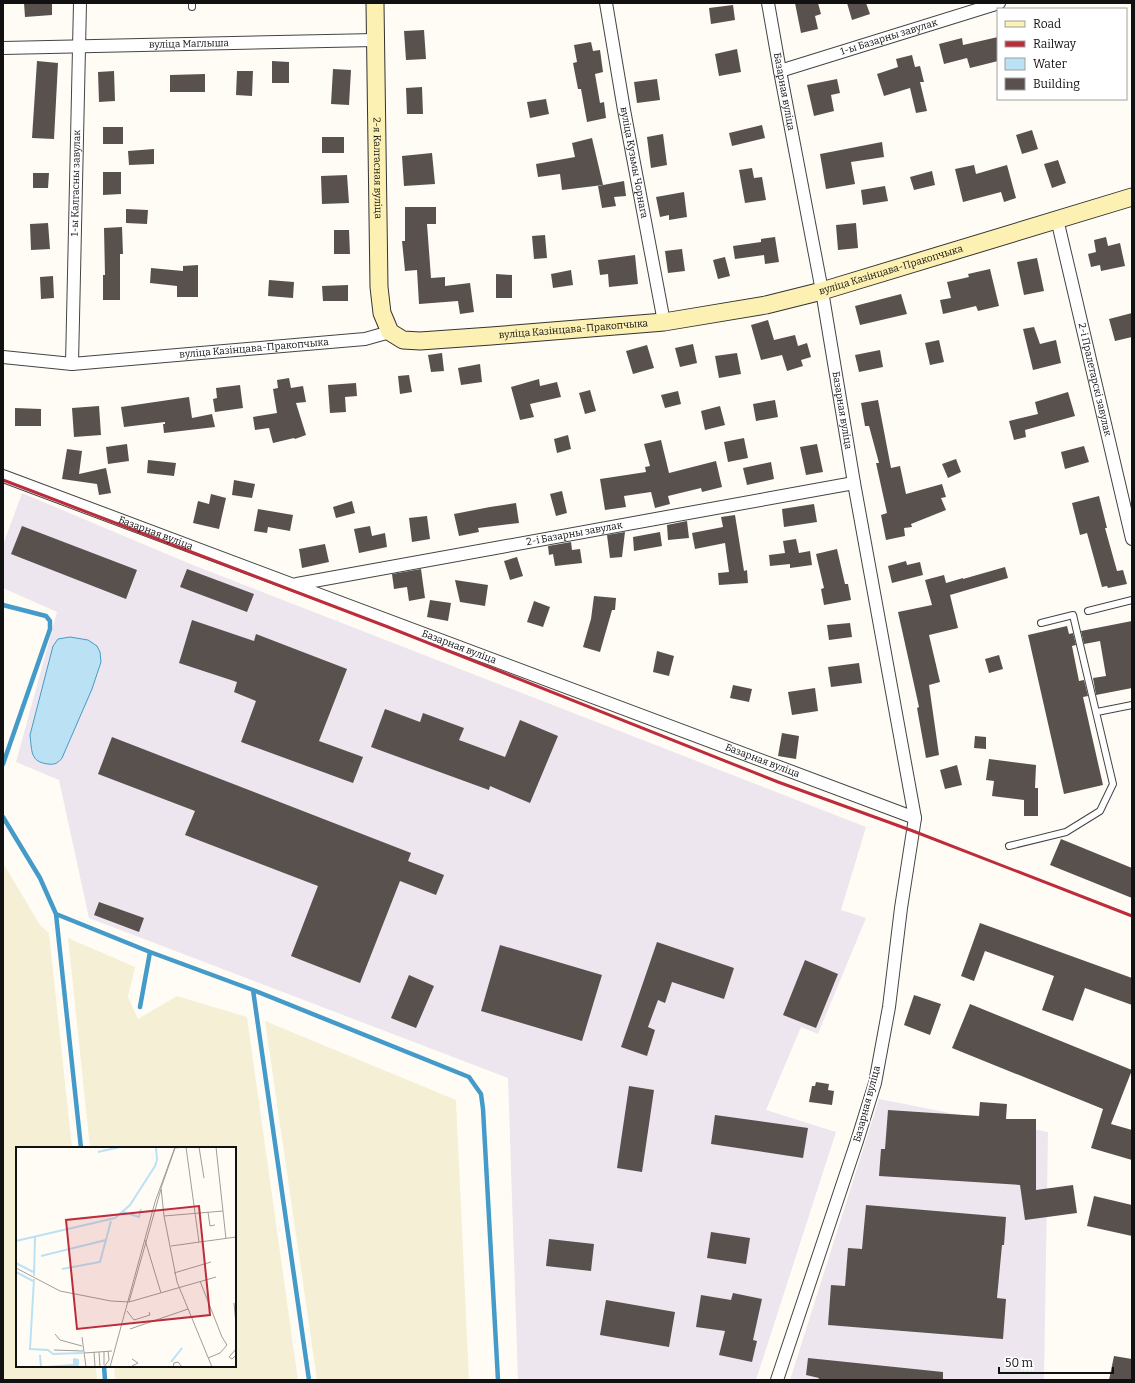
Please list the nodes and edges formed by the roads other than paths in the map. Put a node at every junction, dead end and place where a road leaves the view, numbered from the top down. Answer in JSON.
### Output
{"nodes":[{"id":1,"x":80,"y":3,"type":"edge"},
{"id":2,"x":375,"y":3,"type":"edge"},
{"id":3,"x":606,"y":3,"type":"edge"},
{"id":4,"x":768,"y":3,"type":"edge"},
{"id":5,"x":999,"y":3,"type":"edge"},
{"id":6,"x":375,"y":40,"type":"junction"},
{"id":7,"x":79,"y":46,"type":"junction"},
{"id":8,"x":3,"y":48,"type":"edge"},
{"id":9,"x":780,"y":71,"type":"junction"},
{"id":10,"x":1132,"y":197,"type":"edge"},
{"id":11,"x":1057,"y":219,"type":"junction"},
{"id":12,"x":822,"y":291,"type":"junction"},
{"id":13,"x":664,"y":322,"type":"junction"},
{"id":14,"x":390,"y":332,"type":"junction"},
{"id":15,"x":3,"y":357,"type":"edge"},
{"id":16,"x":72,"y":364,"type":"junction"},
{"id":17,"x":3,"y":476,"type":"edge"},
{"id":18,"x":854,"y":483,"type":"junction"},
{"id":19,"x":1132,"y":539,"type":"edge"},
{"id":20,"x":296,"y":584,"type":"junction"},
{"id":21,"x":1132,"y":600,"type":"edge"},
{"id":22,"x":1088,"y":611,"type":"dead end"},
{"id":23,"x":1041,"y":623,"type":"dead end"},
{"id":24,"x":1132,"y":705,"type":"edge"},
{"id":25,"x":1097,"y":712,"type":"junction"},
{"id":26,"x":915,"y":818,"type":"junction"},
{"id":27,"x":1009,"y":846,"type":"dead end"},
{"id":28,"x":777,"y":1380,"type":"edge"}],
"edges":[{"from":1,"to":7,"type":"street","name":"1-ы Калгасны завулак"},
{"from":2,"to":6,"type":"street","name":"2-я Калгасная вуліца"},
{"from":3,"to":13,"type":"street","name":"вуліца Кузьмы Чорнага"},
{"from":4,"to":9,"type":"street","name":"Базарная вуліца"},
{"from":5,"to":9,"type":"street","name":"1-ы Базарны завулак"},
{"from":6,"to":7,"type":"street","name":"вуліца Маглыша"},
{"from":6,"to":14,"type":"street","name":"2-я Калгасная вуліца"},
{"from":7,"to":8,"type":"street","name":"вуліца Маглыша"},
{"from":7,"to":16,"type":"street","name":"1-ы Калгасны завулак"},
{"from":9,"to":12,"type":"street","name":"Базарная вуліца"},
{"from":10,"to":11,"type":"street","name":"вуліца Казінцава-Пракопчыка"},
{"from":11,"to":12,"type":"street","name":"вуліца Казінцава-Пракопчыка"},
{"from":11,"to":19,"type":"street","name":"2-і Пралетарскі завулак"},
{"from":12,"to":13,"type":"street","name":"вуліца Казінцава-Пракопчыка"},
{"from":12,"to":18,"type":"street","name":"Базарная вуліца"},
{"from":13,"to":14,"type":"street","name":"вуліца Казінцава-Пракопчыка"},
{"from":14,"to":16,"type":"street","name":"вуліца Казінцава-Пракопчыка"},
{"from":15,"to":16,"type":"street","name":"вуліца Казінцава-Пракопчыка"},
{"from":17,"to":20,"type":"street","name":"Базарная вуліца"},
{"from":18,"to":20,"type":"street","name":"2-і Базарны завулак"},
{"from":18,"to":26,"type":"street","name":"Базарная вуліца"},
{"from":20,"to":26,"type":"street","name":"Базарная вуліца"},
{"from":21,"to":22,"type":"lane"},
{"from":23,"to":25,"type":"lane"},
{"from":24,"to":25,"type":"lane"},
{"from":25,"to":27,"type":"lane"},
{"from":26,"to":28,"type":"street","name":"Базарная вуліца"}]}
